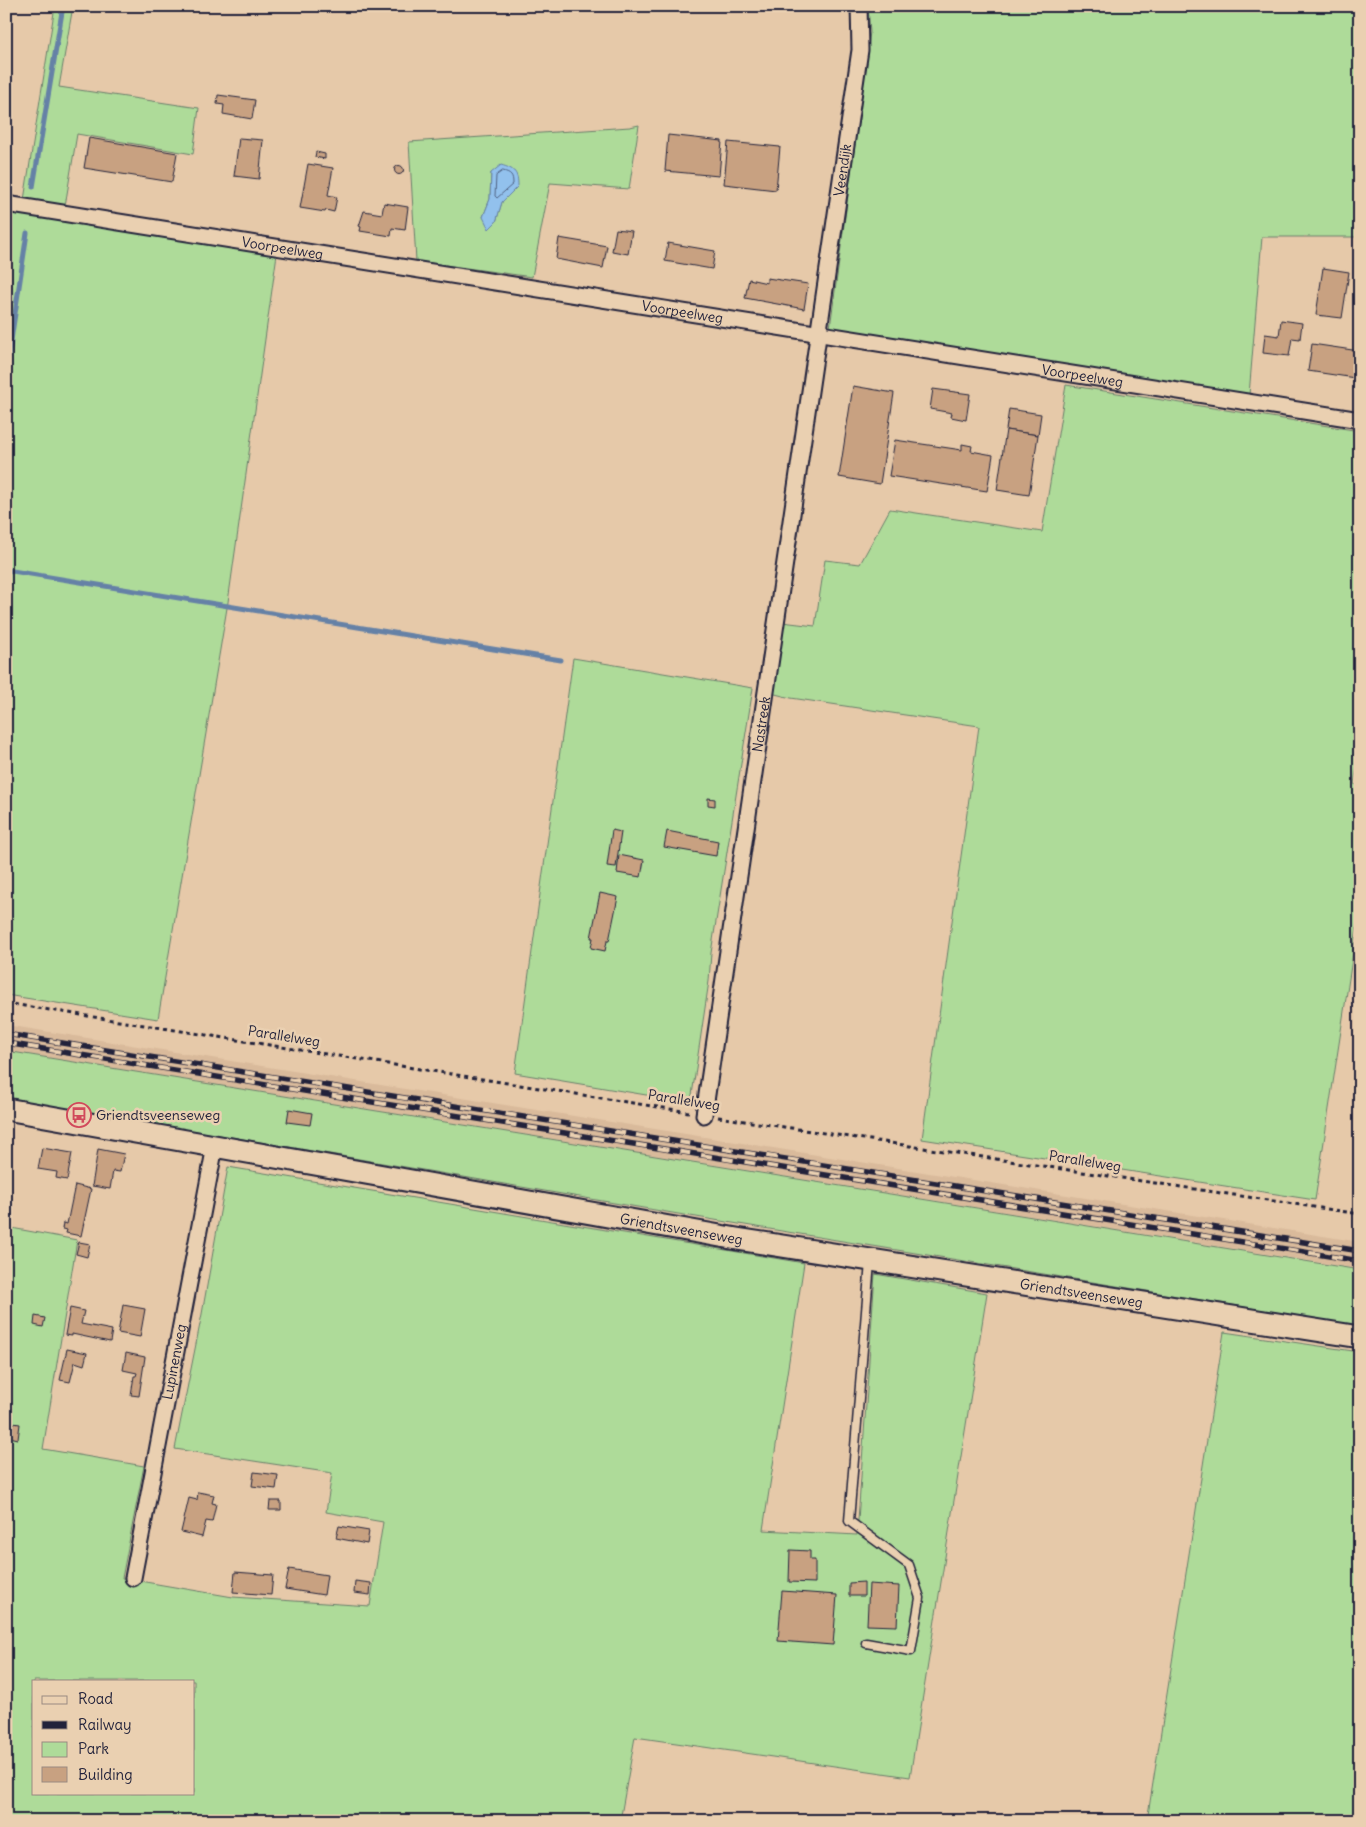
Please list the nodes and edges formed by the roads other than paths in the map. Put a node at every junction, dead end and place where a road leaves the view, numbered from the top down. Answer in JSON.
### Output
{"nodes":[{"id":1,"x":859,"y":6,"type":"edge"},
{"id":2,"x":6,"y":204,"type":"edge"},
{"id":3,"x":818,"y":333,"type":"junction"},
{"id":4,"x":1360,"y":420,"type":"edge"},
{"id":5,"x":6,"y":1109,"type":"edge"},
{"id":6,"x":704,"y":1114,"type":"road end"},
{"id":7,"x":215,"y":1146,"type":"junction"},
{"id":8,"x":870,"y":1260,"type":"junction"},
{"id":9,"x":1360,"y":1338,"type":"edge"},
{"id":10,"x":133,"y":1578,"type":"dead end"},
{"id":11,"x":866,"y":1643,"type":"dead end"}],
"edges":[{"from":1,"to":3,"type":"street","name":"Veendijk"},
{"from":2,"to":3,"type":"street","name":"Voorpeelweg"},
{"from":3,"to":4,"type":"street","name":"Voorpeelweg"},
{"from":3,"to":6,"type":"street","name":"Nastreek"},
{"from":5,"to":7,"type":"street","name":"Griendtsveenseweg"},
{"from":7,"to":8,"type":"street","name":"Griendtsveenseweg"},
{"from":7,"to":10,"type":"street","name":"Lupinenweg"},
{"from":8,"to":9,"type":"street","name":"Griendtsveenseweg"},
{"from":8,"to":11,"type":"lane"}]}
